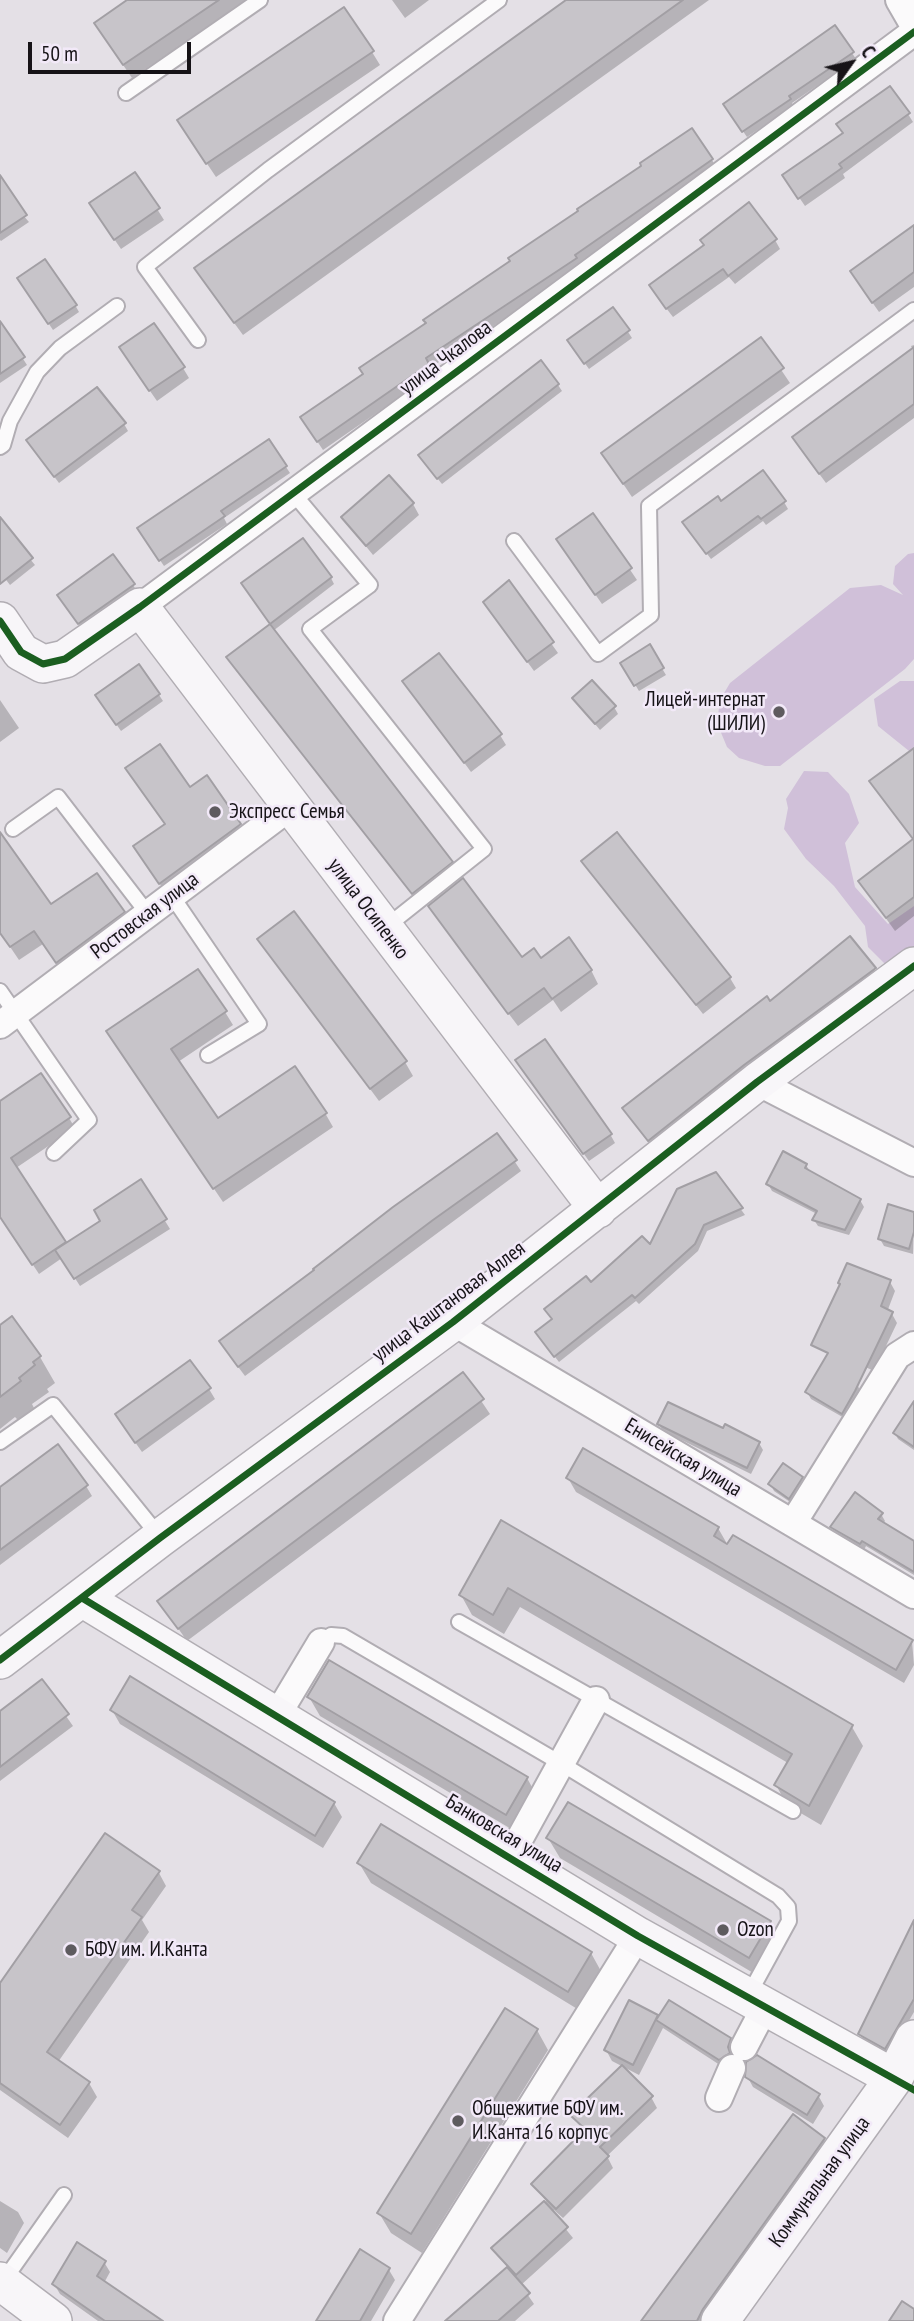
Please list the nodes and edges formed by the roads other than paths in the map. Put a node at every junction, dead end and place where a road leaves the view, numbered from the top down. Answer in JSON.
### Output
{"nodes":[{"id":1,"x":260,"y":0,"type":"edge"},
{"id":2,"x":499,"y":0,"type":"edge"},
{"id":3,"x":899,"y":0,"type":"edge"},
{"id":4,"x":914,"y":26,"type":"edge"},
{"id":5,"x":914,"y":32,"type":"edge"},
{"id":6,"x":126,"y":93,"type":"dead end"},
{"id":7,"x":117,"y":306,"type":"dead end"},
{"id":8,"x":914,"y":310,"type":"edge"},
{"id":9,"x":198,"y":340,"type":"dead end"},
{"id":10,"x":0,"y":447,"type":"edge"},
{"id":11,"x":293,"y":493,"type":"junction"},
{"id":12,"x":514,"y":541,"type":"dead end"},
{"id":13,"x":139,"y":607,"type":"junction"},
{"id":14,"x":0,"y":621,"type":"edge"},
{"id":15,"x":290,"y":807,"type":"junction"},
{"id":16,"x":13,"y":829,"type":"dead end"},
{"id":17,"x":172,"y":895,"type":"junction"},
{"id":18,"x":148,"y":914,"type":"junction"},
{"id":19,"x":383,"y":929,"type":"junction"},
{"id":20,"x":914,"y":966,"type":"edge"},
{"id":21,"x":0,"y":991,"type":"edge"},
{"id":22,"x":8,"y":1019,"type":"edge"},
{"id":23,"x":208,"y":1055,"type":"dead end"},
{"id":24,"x":757,"y":1083,"type":"junction"},
{"id":25,"x":54,"y":1153,"type":"dead end"},
{"id":26,"x":914,"y":1163,"type":"edge"},
{"id":27,"x":598,"y":1209,"type":"junction"},
{"id":28,"x":453,"y":1322,"type":"junction"},
{"id":29,"x":914,"y":1345,"type":"edge"},
{"id":30,"x":0,"y":1442,"type":"edge"},
{"id":31,"x":793,"y":1523,"type":"junction"},
{"id":32,"x":160,"y":1538,"type":"junction"},
{"id":33,"x":914,"y":1595,"type":"edge"},
{"id":34,"x":82,"y":1598,"type":"junction"},
{"id":35,"x":460,"y":1622,"type":"dead end"},
{"id":36,"x":321,"y":1642,"type":"joint"},
{"id":37,"x":0,"y":1660,"type":"edge"},
{"id":38,"x":596,"y":1700,"type":"junction"},
{"id":39,"x":275,"y":1717,"type":"junction"},
{"id":40,"x":562,"y":1763,"type":"junction"},
{"id":41,"x":793,"y":1811,"type":"dead end"},
{"id":42,"x":509,"y":1858,"type":"junction"},
{"id":43,"x":638,"y":1936,"type":"junction"},
{"id":44,"x":756,"y":2003,"type":"junction"},
{"id":45,"x":914,"y":2039,"type":"edge"},
{"id":46,"x":904,"y":2084,"type":"edge"},
{"id":47,"x":719,"y":2098,"type":"dead end"},
{"id":48,"x":64,"y":2195,"type":"dead end"},
{"id":49,"x":1,"y":2282,"type":"edge"},
{"id":50,"x":53,"y":2321,"type":"edge"},
{"id":51,"x":397,"y":2321,"type":"edge"},
{"id":52,"x":720,"y":2321,"type":"edge"}],
"edges":[{"from":1,"to":6,"type":"lane"},
{"from":2,"to":9,"type":"lane"},
{"from":3,"to":4,"type":"street"},
{"from":5,"to":11,"type":"street","name":"улица Чкалова"},
{"from":7,"to":10,"type":"lane"},
{"from":8,"to":12,"type":"lane"},
{"from":11,"to":13,"type":"street","name":"улица Чкалова"},
{"from":11,"to":19,"type":"lane"},
{"from":13,"to":14,"type":"street","name":"улица Чкалова"},
{"from":13,"to":15,"type":"street","name":"улица Осипенко"},
{"from":15,"to":17,"type":"street","name":"Ростовская улица"},
{"from":15,"to":19,"type":"street","name":"улица Осипенко"},
{"from":16,"to":18,"type":"lane"},
{"from":17,"to":18,"type":"street","name":"Ростовская улица"},
{"from":17,"to":23,"type":"lane"},
{"from":18,"to":22,"type":"street","name":"Ростовская улица"},
{"from":19,"to":27,"type":"street","name":"улица Осипенко"},
{"from":20,"to":24,"type":"street","name":"улица Каштановая Аллея"},
{"from":21,"to":22,"type":"lane"},
{"from":22,"to":25,"type":"lane"},
{"from":24,"to":26,"type":"street"},
{"from":24,"to":27,"type":"street","name":"улица Каштановая Аллея"},
{"from":27,"to":28,"type":"street","name":"улица Каштановая Аллея"},
{"from":28,"to":31,"type":"street","name":"Енисейская улица"},
{"from":28,"to":32,"type":"street","name":"улица Каштановая Аллея"},
{"from":29,"to":31,"type":"street"},
{"from":30,"to":32,"type":"lane"},
{"from":31,"to":33,"type":"street","name":"Енисейская улица"},
{"from":32,"to":34,"type":"street","name":"улица Каштановая Аллея"},
{"from":34,"to":37,"type":"street","name":"улица Каштановая Аллея"},
{"from":34,"to":39,"type":"street","name":"Банковская улица"},
{"from":35,"to":38,"type":"lane"},
{"from":36,"to":39,"type":"street"},
{"from":36,"to":40,"type":"lane"},
{"from":38,"to":40,"type":"street","name":"Банковская улица"},
{"from":38,"to":41,"type":"lane"},
{"from":39,"to":42,"type":"street","name":"Банковская улица"},
{"from":40,"to":42,"type":"street","name":"Банковская улица"},
{"from":40,"to":44,"type":"lane"},
{"from":42,"to":43,"type":"street","name":"Банковская улица"},
{"from":43,"to":44,"type":"street","name":"Банковская улица"},
{"from":43,"to":51,"type":"street"},
{"from":44,"to":46,"type":"street","name":"Банковская улица"},
{"from":44,"to":47,"type":"street"},
{"from":45,"to":46,"type":"street","name":"Коммунальная улица"},
{"from":46,"to":52,"type":"street","name":"Коммунальная улица"},
{"from":48,"to":49,"type":"lane"},
{"from":49,"to":50,"type":"street"}]}
